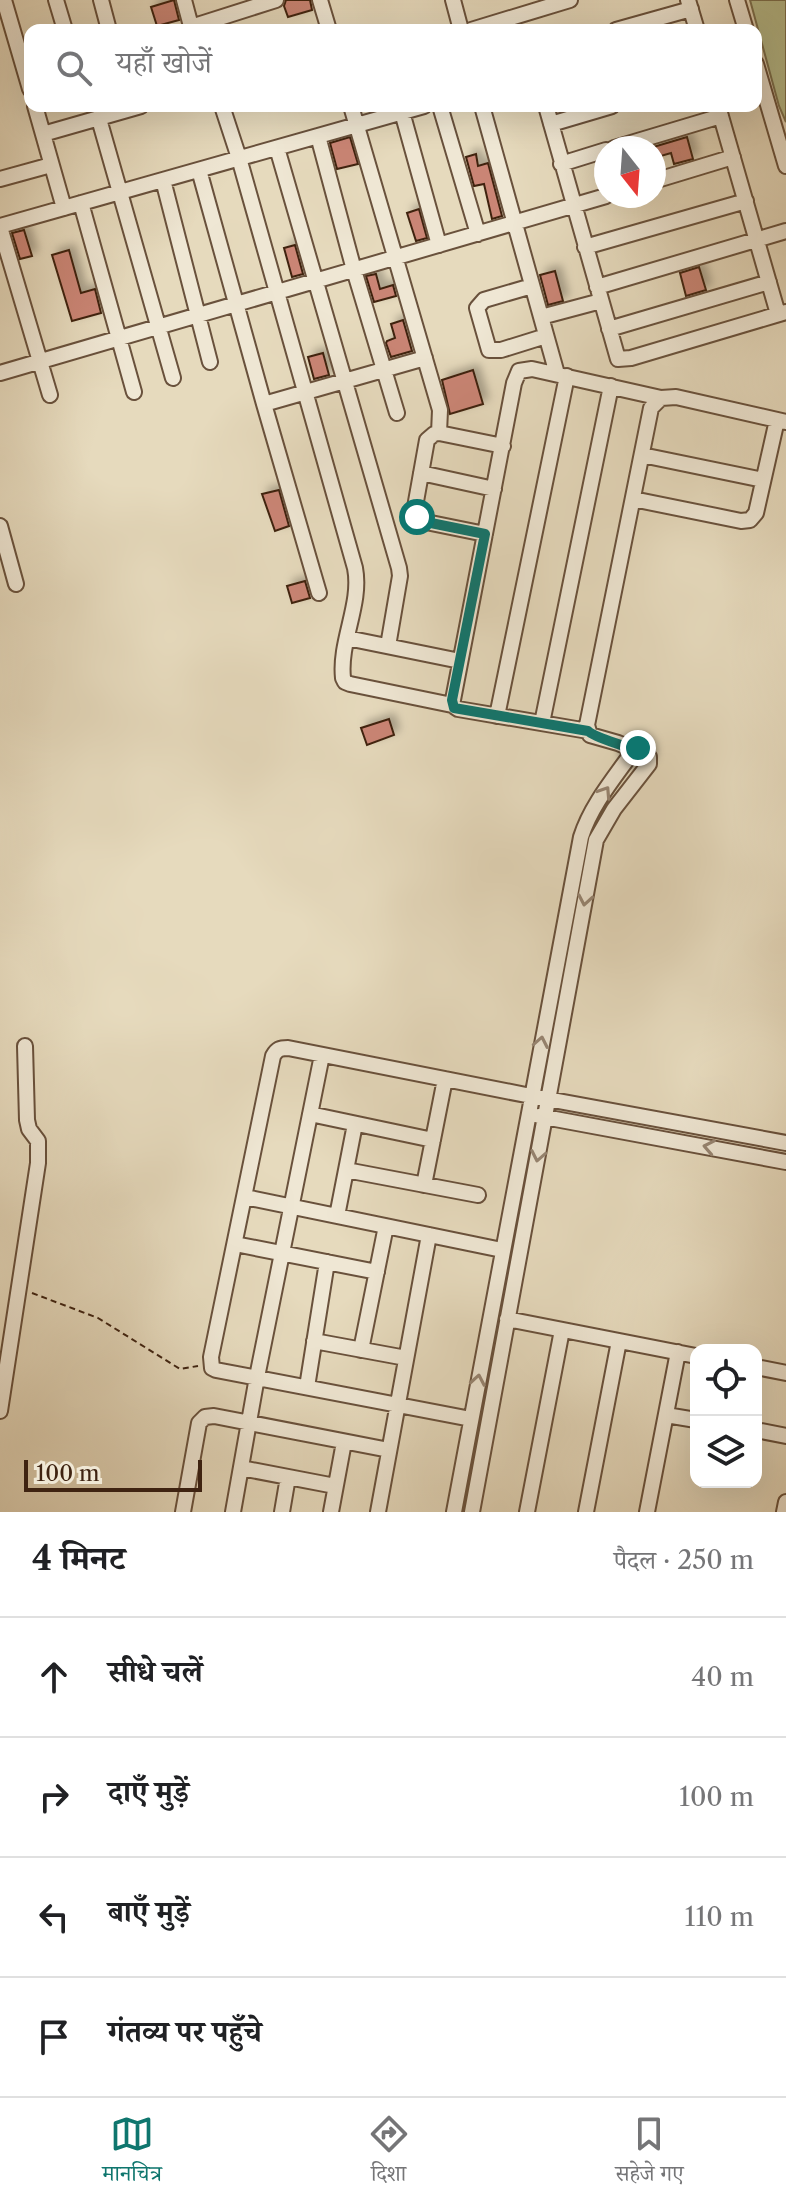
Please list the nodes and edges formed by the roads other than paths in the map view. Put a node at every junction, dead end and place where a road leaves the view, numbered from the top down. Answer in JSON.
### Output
{"nodes":[{"id":1,"x":4,"y":0,"type":"edge"},
{"id":2,"x":56,"y":0,"type":"edge"},
{"id":3,"x":101,"y":0,"type":"edge"},
{"id":4,"x":184,"y":0,"type":"edge"},
{"id":5,"x":276,"y":0,"type":"edge"},
{"id":6,"x":320,"y":0,"type":"edge"},
{"id":7,"x":453,"y":0,"type":"edge"},
{"id":8,"x":570,"y":0,"type":"edge"},
{"id":9,"x":737,"y":0,"type":"edge"},
{"id":10,"x":689,"y":4,"type":"edge"},
{"id":11,"x":522,"y":23,"type":"edge"},
{"id":12,"x":63,"y":24,"type":"edge"},
{"id":13,"x":107,"y":24,"type":"edge"},
{"id":14,"x":191,"y":24,"type":"edge"},
{"id":15,"x":204,"y":24,"type":"edge"},
{"id":16,"x":327,"y":24,"type":"edge"},
{"id":17,"x":459,"y":24,"type":"edge"},
{"id":18,"x":633,"y":24,"type":"edge"},
{"id":19,"x":695,"y":24,"type":"edge"},
{"id":20,"x":744,"y":24,"type":"edge"},
{"id":21,"x":24,"y":68,"type":"edge"},
{"id":22,"x":762,"y":84,"type":"edge"},
{"id":23,"x":37,"y":112,"type":"edge"},
{"id":24,"x":224,"y":112,"type":"edge"},
{"id":25,"x":353,"y":112,"type":"edge"},
{"id":26,"x":402,"y":112,"type":"joint"},
{"id":27,"x":442,"y":112,"type":"edge"},
{"id":28,"x":484,"y":112,"type":"edge"},
{"id":29,"x":548,"y":112,"type":"edge"},
{"id":30,"x":592,"y":112,"type":"edge"},
{"id":31,"x":716,"y":112,"type":"edge"},
{"id":32,"x":719,"y":112,"type":"edge"},
{"id":33,"x":92,"y":115,"type":"edge"},
{"id":34,"x":551,"y":124,"type":"junction"},
{"id":35,"x":357,"y":125,"type":"junction"},
{"id":36,"x":43,"y":134,"type":"junction"},
{"id":37,"x":318,"y":136,"type":"junction"},
{"id":38,"x":648,"y":136,"type":"edge"},
{"id":39,"x":277,"y":148,"type":"junction"},
{"id":40,"x":594,"y":154,"type":"edge"},
{"id":41,"x":733,"y":157,"type":"junction"},
{"id":42,"x":239,"y":158,"type":"junction"},
{"id":43,"x":561,"y":164,"type":"junction"},
{"id":44,"x":51,"y":165,"type":"junction"},
{"id":45,"x":786,"y":166,"type":"edge"},
{"id":46,"x":199,"y":170,"type":"junction"},
{"id":47,"x":666,"y":177,"type":"edge"},
{"id":48,"x":0,"y":179,"type":"edge"},
{"id":49,"x":163,"y":180,"type":"junction"},
{"id":50,"x":120,"y":192,"type":"junction"},
{"id":51,"x":594,"y":200,"type":"edge"},
{"id":52,"x":746,"y":201,"type":"junction"},
{"id":53,"x":81,"y":203,"type":"junction"},
{"id":54,"x":574,"y":206,"type":"junction"},
{"id":55,"x":64,"y":208,"type":"junction"},
{"id":56,"x":515,"y":223,"type":"junction"},
{"id":57,"x":0,"y":226,"type":"edge"},
{"id":58,"x":786,"y":231,"type":"edge"},
{"id":59,"x":478,"y":234,"type":"junction"},
{"id":60,"x":757,"y":240,"type":"junction"},
{"id":61,"x":439,"y":245,"type":"junction"},
{"id":62,"x":585,"y":247,"type":"junction"},
{"id":63,"x":396,"y":258,"type":"junction"},
{"id":64,"x":354,"y":270,"type":"junction"},
{"id":65,"x":316,"y":281,"type":"junction"},
{"id":66,"x":769,"y":282,"type":"junction"},
{"id":67,"x":532,"y":286,"type":"junction"},
{"id":68,"x":276,"y":293,"type":"junction"},
{"id":69,"x":599,"y":294,"type":"junction"},
{"id":70,"x":236,"y":304,"type":"junction"},
{"id":71,"x":782,"y":313,"type":"edge"},
{"id":72,"x":198,"y":315,"type":"junction"},
{"id":73,"x":541,"y":317,"type":"junction"},
{"id":74,"x":159,"y":327,"type":"junction"},
{"id":75,"x":609,"y":329,"type":"junction"},
{"id":76,"x":546,"y":336,"type":"junction"},
{"id":77,"x":119,"y":338,"type":"junction"},
{"id":78,"x":425,"y":358,"type":"junction"},
{"id":79,"x":40,"y":361,"type":"junction"},
{"id":80,"x":210,"y":362,"type":"dead end"},
{"id":81,"x":383,"y":370,"type":"junction"},
{"id":82,"x":0,"y":373,"type":"edge"},
{"id":83,"x":562,"y":375,"type":"junction"},
{"id":84,"x":173,"y":378,"type":"dead end"},
{"id":85,"x":345,"y":381,"type":"junction"},
{"id":86,"x":611,"y":386,"type":"junction"},
{"id":87,"x":134,"y":392,"type":"dead end"},
{"id":88,"x":305,"y":393,"type":"junction"},
{"id":89,"x":50,"y":395,"type":"dead end"},
{"id":90,"x":661,"y":398,"type":"junction"},
{"id":91,"x":264,"y":404,"type":"junction"},
{"id":92,"x":397,"y":413,"type":"dead end"},
{"id":93,"x":781,"y":421,"type":"edge"},
{"id":94,"x":439,"y":433,"type":"junction"},
{"id":95,"x":503,"y":446,"type":"junction"},
{"id":96,"x":642,"y":455,"type":"junction"},
{"id":97,"x":421,"y":473,"type":"junction"},
{"id":98,"x":763,"y":480,"type":"junction"},
{"id":99,"x":494,"y":489,"type":"junction"},
{"id":100,"x":633,"y":499,"type":"junction"},
{"id":101,"x":0,"y":526,"type":"edge"},
{"id":102,"x":485,"y":534,"type":"junction"},
{"id":103,"x":16,"y":584,"type":"dead end"},
{"id":104,"x":319,"y":593,"type":"dead end"},
{"id":105,"x":347,"y":638,"type":"junction"},
{"id":106,"x":388,"y":646,"type":"junction"},
{"id":107,"x":460,"y":661,"type":"junction"},
{"id":108,"x":452,"y":705,"type":"junction"},
{"id":109,"x":497,"y":716,"type":"junction"},
{"id":110,"x":542,"y":723,"type":"junction"},
{"id":111,"x":588,"y":731,"type":"junction"},
{"id":112,"x":634,"y":750,"type":"junction"},
{"id":113,"x":25,"y":1046,"type":"dead end"},
{"id":114,"x":322,"y":1055,"type":"junction"},
{"id":115,"x":445,"y":1079,"type":"junction"},
{"id":116,"x":531,"y":1096,"type":"junction"},
{"id":117,"x":549,"y":1099,"type":"junction"},
{"id":118,"x":310,"y":1114,"type":"junction"},
{"id":119,"x":528,"y":1114,"type":"junction"},
{"id":120,"x":545,"y":1117,"type":"junction"},
{"id":121,"x":355,"y":1124,"type":"junction"},
{"id":122,"x":433,"y":1140,"type":"junction"},
{"id":123,"x":786,"y":1143,"type":"edge"},
{"id":124,"x":786,"y":1162,"type":"edge"},
{"id":125,"x":346,"y":1170,"type":"junction"},
{"id":126,"x":424,"y":1185,"type":"junction"},
{"id":127,"x":478,"y":1195,"type":"dead end"},
{"id":128,"x":245,"y":1197,"type":"junction"},
{"id":129,"x":291,"y":1206,"type":"junction"},
{"id":130,"x":337,"y":1216,"type":"junction"},
{"id":131,"x":386,"y":1226,"type":"junction"},
{"id":132,"x":429,"y":1235,"type":"junction"},
{"id":133,"x":235,"y":1244,"type":"junction"},
{"id":134,"x":502,"y":1250,"type":"junction"},
{"id":135,"x":282,"y":1253,"type":"junction"},
{"id":136,"x":327,"y":1262,"type":"junction"},
{"id":137,"x":377,"y":1272,"type":"junction"},
{"id":138,"x":507,"y":1319,"type":"junction"},
{"id":139,"x":562,"y":1330,"type":"junction"},
{"id":140,"x":314,"y":1341,"type":"junction"},
{"id":141,"x":619,"y":1341,"type":"junction"},
{"id":142,"x":361,"y":1350,"type":"junction"},
{"id":143,"x":678,"y":1352,"type":"junction"},
{"id":144,"x":690,"y":1355,"type":"edge"},
{"id":145,"x":406,"y":1358,"type":"junction"},
{"id":146,"x":4,"y":1361,"type":"edge"},
{"id":147,"x":762,"y":1368,"type":"edge"},
{"id":148,"x":786,"y":1373,"type":"edge"},
{"id":149,"x":257,"y":1377,"type":"junction"},
{"id":150,"x":307,"y":1387,"type":"junction"},
{"id":151,"x":397,"y":1405,"type":"junction"},
{"id":152,"x":0,"y":1411,"type":"edge"},
{"id":153,"x":666,"y":1415,"type":"junction"},
{"id":154,"x":471,"y":1419,"type":"junction"},
{"id":155,"x":690,"y":1419,"type":"edge"},
{"id":156,"x":249,"y":1424,"type":"junction"},
{"id":157,"x":762,"y":1431,"type":"edge"},
{"id":158,"x":786,"y":1436,"type":"edge"},
{"id":159,"x":344,"y":1442,"type":"junction"},
{"id":160,"x":389,"y":1450,"type":"junction"},
{"id":161,"x":241,"y":1468,"type":"junction"},
{"id":162,"x":288,"y":1477,"type":"junction"},
{"id":163,"x":335,"y":1486,"type":"junction"},
{"id":164,"x":786,"y":1502,"type":"edge"},
{"id":165,"x":183,"y":1512,"type":"edge"},
{"id":166,"x":233,"y":1512,"type":"edge"},
{"id":167,"x":282,"y":1512,"type":"edge"},
{"id":168,"x":331,"y":1512,"type":"edge"},
{"id":169,"x":378,"y":1512,"type":"edge"},
{"id":170,"x":454,"y":1512,"type":"edge"},
{"id":171,"x":472,"y":1512,"type":"edge"},
{"id":172,"x":527,"y":1512,"type":"edge"},
{"id":173,"x":586,"y":1512,"type":"edge"},
{"id":174,"x":647,"y":1512,"type":"edge"},
{"id":175,"x":784,"y":1512,"type":"edge"}],
"edges":[{"from":1,"to":21,"type":"street"},
{"from":2,"to":12,"type":"street"},
{"from":3,"to":13,"type":"street"},
{"from":4,"to":14,"type":"street"},
{"from":5,"to":15,"type":"street"},
{"from":6,"to":16,"type":"street"},
{"from":7,"to":17,"type":"street"},
{"from":8,"to":11,"type":"street"},
{"from":9,"to":20,"type":"street"},
{"from":10,"to":18,"type":"street"},
{"from":10,"to":19,"type":"street"},
{"from":22,"to":45,"type":"street"},
{"from":23,"to":36,"type":"street"},
{"from":24,"to":42,"type":"street"},
{"from":25,"to":35,"type":"street"},
{"from":26,"to":35,"type":"street"},
{"from":26,"to":61,"type":"street"},
{"from":27,"to":59,"type":"street"},
{"from":28,"to":56,"type":"street"},
{"from":29,"to":34,"type":"street"},
{"from":30,"to":34,"type":"street"},
{"from":31,"to":38,"type":"street"},
{"from":32,"to":41,"type":"street"},
{"from":33,"to":36,"type":"street"},
{"from":33,"to":50,"type":"street"},
{"from":34,"to":43,"type":"street"},
{"from":35,"to":37,"type":"street"},
{"from":35,"to":63,"type":"street"},
{"from":36,"to":44,"type":"street"},
{"from":37,"to":39,"type":"street"},
{"from":37,"to":64,"type":"street"},
{"from":39,"to":42,"type":"street"},
{"from":39,"to":65,"type":"street"},
{"from":40,"to":43,"type":"street"},
{"from":41,"to":47,"type":"street"},
{"from":41,"to":52,"type":"street"},
{"from":42,"to":46,"type":"street"},
{"from":42,"to":68,"type":"street"},
{"from":43,"to":54,"type":"street"},
{"from":44,"to":48,"type":"street"},
{"from":44,"to":55,"type":"street"},
{"from":46,"to":49,"type":"street"},
{"from":46,"to":70,"type":"street"},
{"from":49,"to":50,"type":"street"},
{"from":49,"to":72,"type":"street"},
{"from":50,"to":53,"type":"street"},
{"from":50,"to":74,"type":"street"},
{"from":51,"to":54,"type":"street"},
{"from":52,"to":60,"type":"street"},
{"from":52,"to":62,"type":"street"},
{"from":53,"to":55,"type":"street"},
{"from":53,"to":77,"type":"street"},
{"from":54,"to":56,"type":"street"},
{"from":54,"to":62,"type":"street"},
{"from":55,"to":57,"type":"street"},
{"from":56,"to":59,"type":"street"},
{"from":56,"to":67,"type":"street"},
{"from":57,"to":79,"type":"street"},
{"from":58,"to":60,"type":"street"},
{"from":59,"to":61,"type":"street"},
{"from":60,"to":66,"type":"street"},
{"from":60,"to":69,"type":"street"},
{"from":61,"to":63,"type":"street"},
{"from":62,"to":69,"type":"street"},
{"from":63,"to":64,"type":"street"},
{"from":63,"to":78,"type":"street"},
{"from":64,"to":65,"type":"street"},
{"from":64,"to":81,"type":"street"},
{"from":65,"to":68,"type":"street"},
{"from":65,"to":85,"type":"street"},
{"from":66,"to":71,"type":"street"},
{"from":66,"to":75,"type":"street"},
{"from":67,"to":73,"type":"street"},
{"from":67,"to":76,"type":"street"},
{"from":68,"to":70,"type":"street"},
{"from":68,"to":88,"type":"street"},
{"from":69,"to":73,"type":"street"},
{"from":69,"to":75,"type":"street"},
{"from":70,"to":72,"type":"street"},
{"from":70,"to":91,"type":"street"},
{"from":71,"to":75,"type":"street"},
{"from":72,"to":74,"type":"street"},
{"from":72,"to":80,"type":"street"},
{"from":73,"to":76,"type":"street"},
{"from":74,"to":77,"type":"street"},
{"from":74,"to":84,"type":"street"},
{"from":76,"to":83,"type":"street"},
{"from":77,"to":79,"type":"street"},
{"from":77,"to":87,"type":"street"},
{"from":78,"to":81,"type":"street"},
{"from":78,"to":94,"type":"street"},
{"from":79,"to":82,"type":"street"},
{"from":79,"to":89,"type":"street"},
{"from":81,"to":85,"type":"street"},
{"from":81,"to":92,"type":"street"},
{"from":83,"to":86,"type":"street"},
{"from":83,"to":95,"type":"street"},
{"from":83,"to":109,"type":"street"},
{"from":85,"to":88,"type":"street"},
{"from":85,"to":106,"type":"street"},
{"from":86,"to":90,"type":"street"},
{"from":86,"to":110,"type":"street"},
{"from":88,"to":91,"type":"street"},
{"from":88,"to":105,"type":"street"},
{"from":90,"to":93,"type":"street"},
{"from":90,"to":96,"type":"street"},
{"from":91,"to":104,"type":"street"},
{"from":93,"to":98,"type":"street"},
{"from":94,"to":95,"type":"street"},
{"from":94,"to":97,"type":"street"},
{"from":95,"to":99,"type":"street"},
{"from":96,"to":98,"type":"street"},
{"from":96,"to":100,"type":"street"},
{"from":97,"to":99,"type":"street"},
{"from":97,"to":102,"type":"street"},
{"from":98,"to":100,"type":"street"},
{"from":99,"to":102,"type":"street"},
{"from":100,"to":111,"type":"street"},
{"from":101,"to":103,"type":"street"},
{"from":102,"to":107,"type":"street"},
{"from":105,"to":106,"type":"street"},
{"from":105,"to":108,"type":"street"},
{"from":106,"to":107,"type":"street"},
{"from":107,"to":108,"type":"street"},
{"from":108,"to":109,"type":"street"},
{"from":109,"to":110,"type":"street"},
{"from":110,"to":111,"type":"street"},
{"from":111,"to":112,"type":"street"},
{"from":116,"to":112,"type":"street","one_way":true},
{"from":112,"to":117,"type":"street","one_way":true},
{"from":113,"to":146,"type":"street"},
{"from":114,"to":115,"type":"street"},
{"from":114,"to":118,"type":"street"},
{"from":114,"to":128,"type":"street"},
{"from":115,"to":116,"type":"street"},
{"from":115,"to":122,"type":"street"},
{"from":116,"to":117,"type":"street"},
{"from":116,"to":119,"type":"street"},
{"from":117,"to":120,"type":"street"},
{"from":117,"to":123,"type":"street"},
{"from":118,"to":121,"type":"street"},
{"from":118,"to":129,"type":"street"},
{"from":119,"to":120,"type":"street"},
{"from":119,"to":134,"type":"street"},
{"from":124,"to":120,"type":"street","one_way":true},
{"from":120,"to":138,"type":"street","one_way":true},
{"from":121,"to":122,"type":"street"},
{"from":121,"to":125,"type":"street"},
{"from":122,"to":126,"type":"street"},
{"from":125,"to":126,"type":"street"},
{"from":125,"to":130,"type":"street"},
{"from":126,"to":127,"type":"street"},
{"from":128,"to":129,"type":"street"},
{"from":128,"to":133,"type":"street"},
{"from":129,"to":130,"type":"street"},
{"from":129,"to":135,"type":"street"},
{"from":130,"to":131,"type":"street"},
{"from":131,"to":132,"type":"street"},
{"from":131,"to":137,"type":"street"},
{"from":132,"to":134,"type":"street"},
{"from":132,"to":145,"type":"street"},
{"from":133,"to":135,"type":"street"},
{"from":133,"to":149,"type":"street"},
{"from":154,"to":134,"type":"street","one_way":true},
{"from":135,"to":136,"type":"street"},
{"from":135,"to":149,"type":"street"},
{"from":136,"to":137,"type":"street"},
{"from":136,"to":140,"type":"street"},
{"from":137,"to":142,"type":"street"},
{"from":138,"to":139,"type":"street"},
{"from":138,"to":171,"type":"street"},
{"from":139,"to":141,"type":"street"},
{"from":139,"to":172,"type":"street"},
{"from":140,"to":142,"type":"street"},
{"from":140,"to":150,"type":"street"},
{"from":141,"to":143,"type":"street"},
{"from":141,"to":173,"type":"street"},
{"from":142,"to":145,"type":"street"},
{"from":143,"to":144,"type":"street"},
{"from":143,"to":153,"type":"street"},
{"from":145,"to":151,"type":"street"},
{"from":146,"to":152,"type":"street"},
{"from":147,"to":148,"type":"street"},
{"from":149,"to":150,"type":"street"},
{"from":149,"to":156,"type":"street"},
{"from":150,"to":151,"type":"street"},
{"from":151,"to":154,"type":"street"},
{"from":151,"to":160,"type":"street"},
{"from":153,"to":155,"type":"street"},
{"from":153,"to":174,"type":"street"},
{"from":154,"to":170,"type":"street"},
{"from":156,"to":159,"type":"street"},
{"from":156,"to":161,"type":"street"},
{"from":156,"to":165,"type":"street"},
{"from":157,"to":158,"type":"street"},
{"from":159,"to":160,"type":"street"},
{"from":159,"to":163,"type":"street"},
{"from":160,"to":169,"type":"street"},
{"from":161,"to":162,"type":"street"},
{"from":161,"to":166,"type":"street"},
{"from":162,"to":163,"type":"street"},
{"from":162,"to":167,"type":"street"},
{"from":163,"to":168,"type":"street"},
{"from":164,"to":175,"type":"street"}]}
